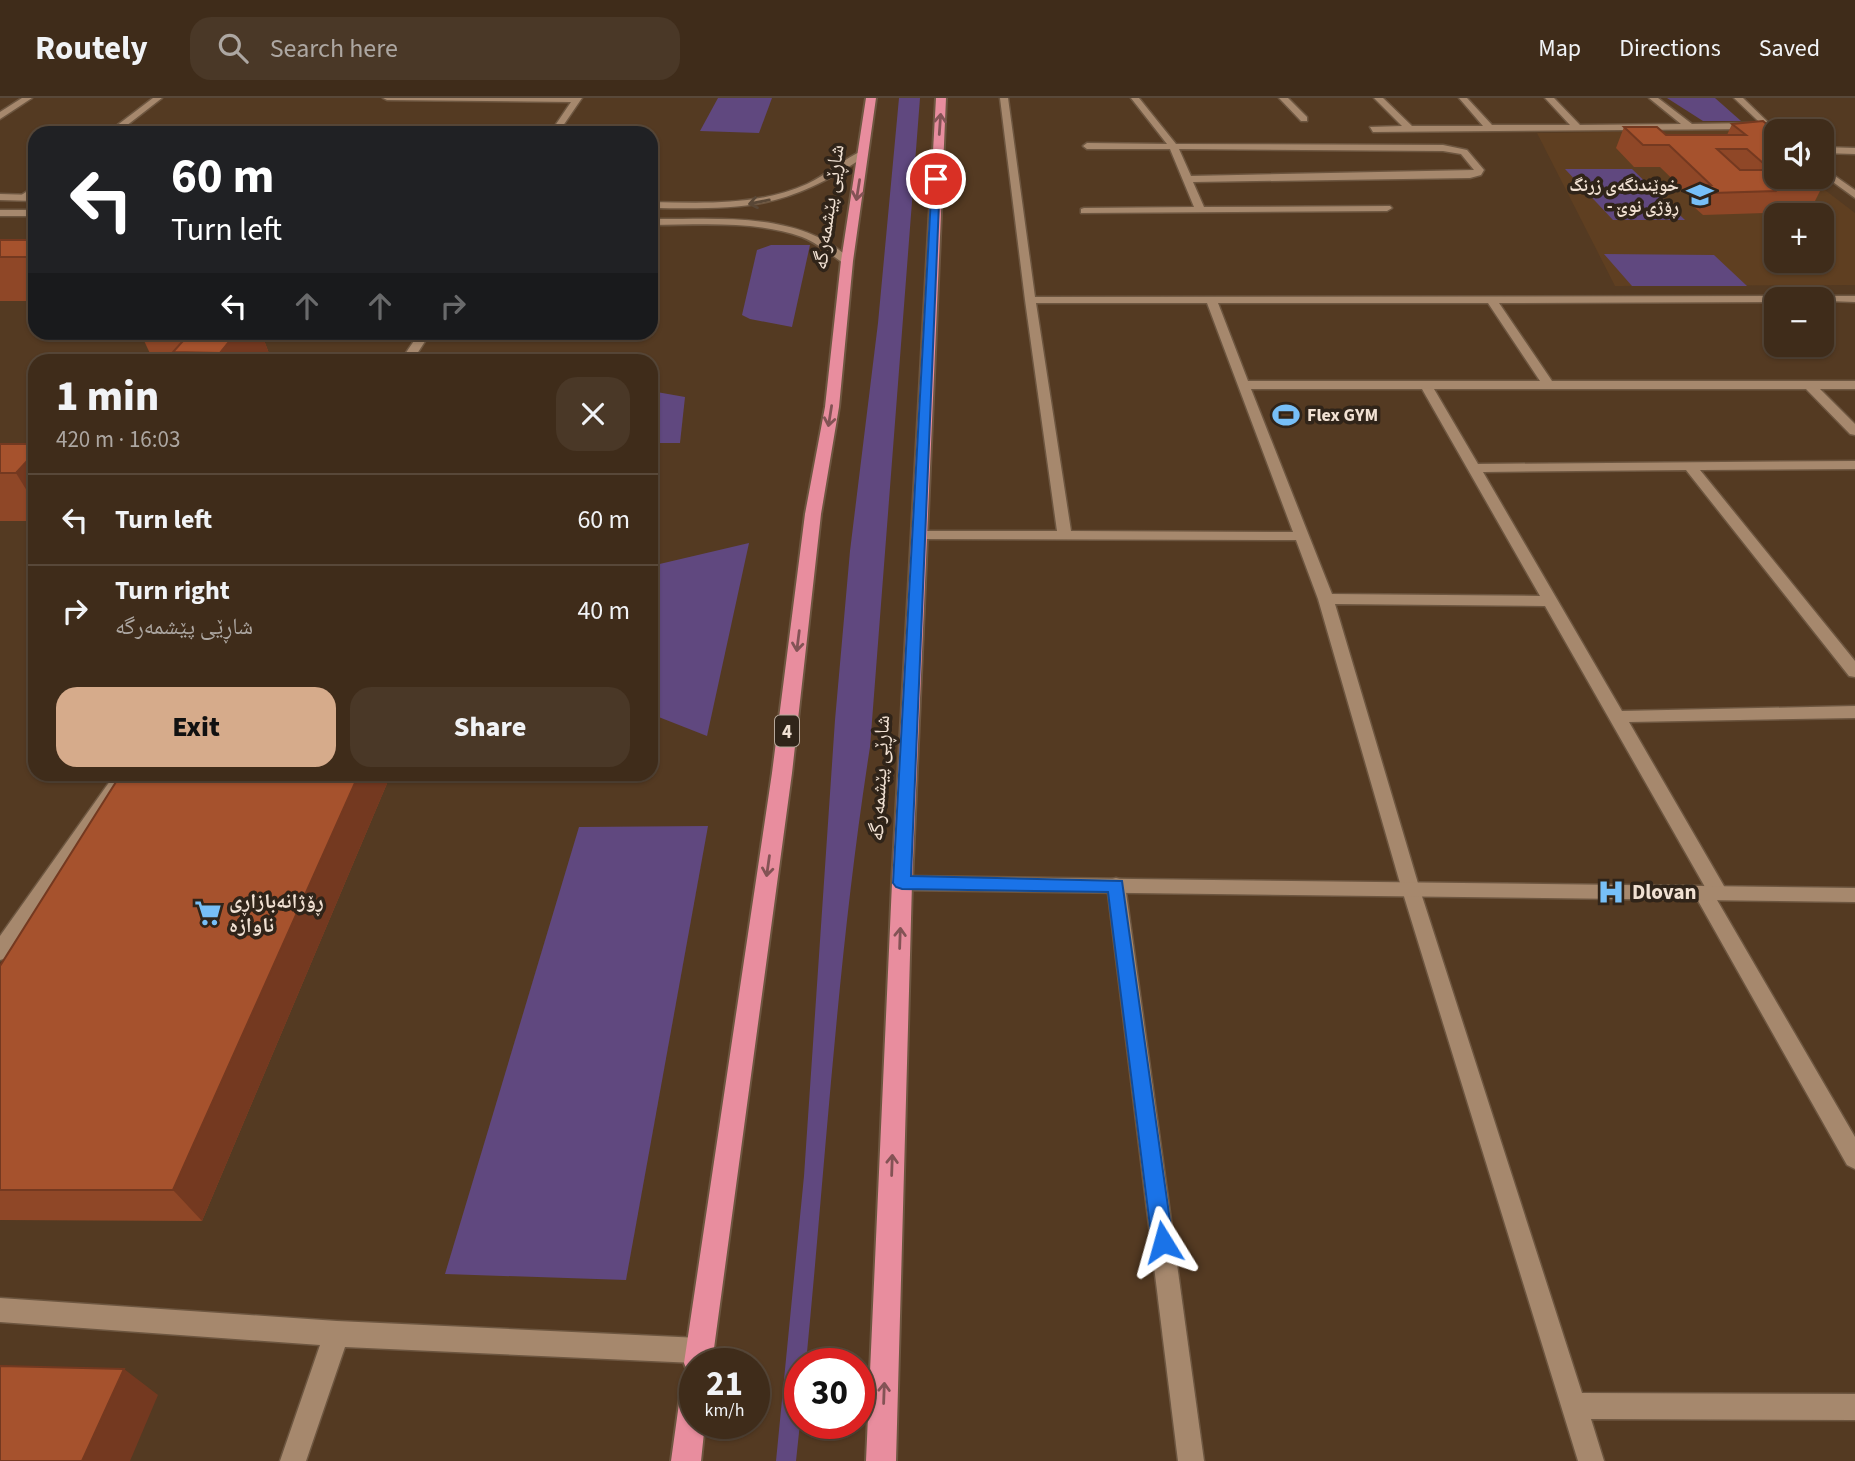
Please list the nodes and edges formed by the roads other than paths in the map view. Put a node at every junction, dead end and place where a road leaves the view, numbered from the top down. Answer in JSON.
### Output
{"nodes":[{"id":1,"x":28,"y":98,"type":"edge"},
{"id":2,"x":158,"y":98,"type":"edge"},
{"id":3,"x":387,"y":98,"type":"edge"},
{"id":4,"x":444,"y":98,"type":"edge"},
{"id":5,"x":871,"y":98,"type":"edge"},
{"id":6,"x":941,"y":98,"type":"edge"},
{"id":7,"x":1004,"y":98,"type":"edge"},
{"id":8,"x":1135,"y":98,"type":"edge"},
{"id":9,"x":1283,"y":98,"type":"edge"},
{"id":10,"x":1378,"y":98,"type":"edge"},
{"id":11,"x":1463,"y":98,"type":"edge"},
{"id":12,"x":1549,"y":98,"type":"edge"},
{"id":13,"x":1653,"y":98,"type":"edge"},
{"id":14,"x":1738,"y":98,"type":"edge"},
{"id":15,"x":577,"y":99,"type":"edge"},
{"id":16,"x":0,"y":116,"type":"edge"},
{"id":17,"x":1304,"y":118,"type":"dead end"},
{"id":18,"x":1764,"y":125,"type":"edge"},
{"id":19,"x":120,"y":126,"type":"edge"},
{"id":20,"x":559,"y":126,"type":"edge"},
{"id":21,"x":1689,"y":126,"type":"junction"},
{"id":22,"x":1764,"y":126,"type":"edge"},
{"id":23,"x":1489,"y":127,"type":"junction"},
{"id":24,"x":1577,"y":127,"type":"junction"},
{"id":25,"x":1373,"y":128,"type":"dead end"},
{"id":26,"x":1409,"y":128,"type":"junction"},
{"id":27,"x":1087,"y":146,"type":"dead end"},
{"id":28,"x":1174,"y":147,"type":"junction"},
{"id":29,"x":1834,"y":150,"type":"edge"},
{"id":30,"x":1855,"y":151,"type":"edge"},
{"id":31,"x":864,"y":153,"type":"junction"},
{"id":32,"x":1188,"y":179,"type":"junction"},
{"id":33,"x":1834,"y":179,"type":"edge"},
{"id":34,"x":28,"y":194,"type":"edge"},
{"id":35,"x":1855,"y":195,"type":"edge"},
{"id":36,"x":0,"y":197,"type":"edge"},
{"id":37,"x":23,"y":198,"type":"junction"},
{"id":38,"x":28,"y":198,"type":"edge"},
{"id":39,"x":658,"y":205,"type":"edge"},
{"id":40,"x":1387,"y":208,"type":"dead end"},
{"id":41,"x":1200,"y":209,"type":"junction"},
{"id":42,"x":1084,"y":211,"type":"dead end"},
{"id":43,"x":0,"y":213,"type":"edge"},
{"id":44,"x":28,"y":213,"type":"edge"},
{"id":45,"x":658,"y":222,"type":"edge"},
{"id":46,"x":847,"y":261,"type":"junction"},
{"id":47,"x":1491,"y":299,"type":"junction"},
{"id":48,"x":1855,"y":299,"type":"edge"},
{"id":49,"x":1030,"y":300,"type":"junction"},
{"id":50,"x":1212,"y":300,"type":"junction"},
{"id":51,"x":1243,"y":384,"type":"junction"},
{"id":52,"x":1548,"y":384,"type":"junction"},
{"id":53,"x":1808,"y":384,"type":"junction"},
{"id":54,"x":1855,"y":384,"type":"edge"},
{"id":55,"x":1426,"y":385,"type":"junction"},
{"id":56,"x":1855,"y":431,"type":"edge"},
{"id":57,"x":1855,"y":465,"type":"edge"},
{"id":58,"x":1690,"y":467,"type":"junction"},
{"id":59,"x":1473,"y":468,"type":"junction"},
{"id":60,"x":920,"y":535,"type":"junction"},
{"id":61,"x":1065,"y":535,"type":"junction"},
{"id":62,"x":1300,"y":536,"type":"junction"},
{"id":63,"x":1326,"y":599,"type":"junction"},
{"id":64,"x":1550,"y":601,"type":"junction"},
{"id":65,"x":1855,"y":672,"type":"edge"},
{"id":66,"x":1855,"y":712,"type":"edge"},
{"id":67,"x":1617,"y":717,"type":"junction"},
{"id":68,"x":119,"y":781,"type":"edge"},
{"id":69,"x":902,"y":883,"type":"junction"},
{"id":70,"x":1116,"y":885,"type":"junction"},
{"id":71,"x":1411,"y":890,"type":"junction"},
{"id":72,"x":1711,"y":894,"type":"junction"},
{"id":73,"x":1855,"y":895,"type":"edge"},
{"id":74,"x":0,"y":952,"type":"edge"},
{"id":75,"x":1855,"y":1158,"type":"edge"},
{"id":76,"x":0,"y":1310,"type":"edge"},
{"id":77,"x":337,"y":1334,"type":"junction"},
{"id":78,"x":700,"y":1348,"type":"edge"},
{"id":79,"x":679,"y":1356,"type":"edge"},
{"id":80,"x":1574,"y":1406,"type":"junction"},
{"id":81,"x":1855,"y":1408,"type":"edge"},
{"id":82,"x":689,"y":1439,"type":"edge"},
{"id":83,"x":293,"y":1461,"type":"edge"},
{"id":84,"x":686,"y":1461,"type":"edge"},
{"id":85,"x":881,"y":1461,"type":"edge"},
{"id":86,"x":1191,"y":1461,"type":"edge"},
{"id":87,"x":1591,"y":1461,"type":"edge"}],
"edges":[{"from":1,"to":16,"type":"street"},
{"from":2,"to":19,"type":"street"},
{"from":3,"to":4,"type":"street"},
{"from":4,"to":15,"type":"street"},
{"from":5,"to":31,"type":"highway","name":"شاڕێی پێشمەرگە","number":"4"},
{"from":60,"to":6,"type":"highway","name":"شاڕێی پێشمەرگە","one_way":true},
{"from":7,"to":49,"type":"street"},
{"from":8,"to":28,"type":"street"},
{"from":9,"to":17,"type":"street"},
{"from":10,"to":26,"type":"street"},
{"from":11,"to":23,"type":"street"},
{"from":12,"to":24,"type":"street"},
{"from":13,"to":21,"type":"street"},
{"from":14,"to":18,"type":"street"},
{"from":15,"to":20,"type":"street"},
{"from":21,"to":22,"type":"street"},
{"from":21,"to":24,"type":"street"},
{"from":23,"to":24,"type":"street"},
{"from":23,"to":26,"type":"street"},
{"from":25,"to":26,"type":"street"},
{"from":27,"to":28,"type":"street"},
{"from":28,"to":32,"type":"street"},
{"from":28,"to":32,"type":"street"},
{"from":29,"to":30,"type":"street"},
{"from":31,"to":39,"type":"street","one_way":true},
{"from":31,"to":46,"type":"highway","name":"شاڕێی پێشمەرگە","number":"4","one_way":true},
{"from":32,"to":41,"type":"street"},
{"from":33,"to":35,"type":"street"},
{"from":34,"to":37,"type":"street"},
{"from":36,"to":37,"type":"street"},
{"from":37,"to":38,"type":"street"},
{"from":40,"to":41,"type":"street"},
{"from":41,"to":42,"type":"street"},
{"from":43,"to":44,"type":"street"},
{"from":45,"to":46,"type":"street"},
{"from":46,"to":78,"type":"highway","name":"شاڕێی پێشمەرگە","number":"4","one_way":true},
{"from":47,"to":48,"type":"street"},
{"from":47,"to":50,"type":"street"},
{"from":47,"to":52,"type":"street"},
{"from":49,"to":50,"type":"street"},
{"from":49,"to":61,"type":"street"},
{"from":50,"to":51,"type":"street"},
{"from":51,"to":55,"type":"street"},
{"from":51,"to":62,"type":"street"},
{"from":52,"to":53,"type":"street"},
{"from":52,"to":55,"type":"street"},
{"from":53,"to":54,"type":"street"},
{"from":53,"to":56,"type":"street"},
{"from":55,"to":59,"type":"street"},
{"from":57,"to":58,"type":"street"},
{"from":58,"to":59,"type":"street"},
{"from":58,"to":65,"type":"street"},
{"from":59,"to":64,"type":"street"},
{"from":60,"to":61,"type":"street"},
{"from":60,"to":69,"type":"highway","name":"شاڕێی پێشمەرگە"},
{"from":61,"to":62,"type":"street"},
{"from":62,"to":63,"type":"street"},
{"from":63,"to":64,"type":"street"},
{"from":63,"to":71,"type":"street"},
{"from":64,"to":67,"type":"street"},
{"from":66,"to":67,"type":"street"},
{"from":67,"to":72,"type":"street"},
{"from":68,"to":74,"type":"street"},
{"from":69,"to":70,"type":"street"},
{"from":85,"to":69,"type":"highway","name":"شاڕێی پێشمەرگە","one_way":true},
{"from":70,"to":71,"type":"street"},
{"from":70,"to":86,"type":"street"},
{"from":71,"to":72,"type":"street"},
{"from":71,"to":80,"type":"street"},
{"from":72,"to":73,"type":"street"},
{"from":72,"to":75,"type":"street"},
{"from":76,"to":77,"type":"street"},
{"from":77,"to":79,"type":"street"},
{"from":77,"to":83,"type":"street"},
{"from":80,"to":81,"type":"street"},
{"from":80,"to":87,"type":"street"},
{"from":82,"to":84,"type":"highway"}]}
